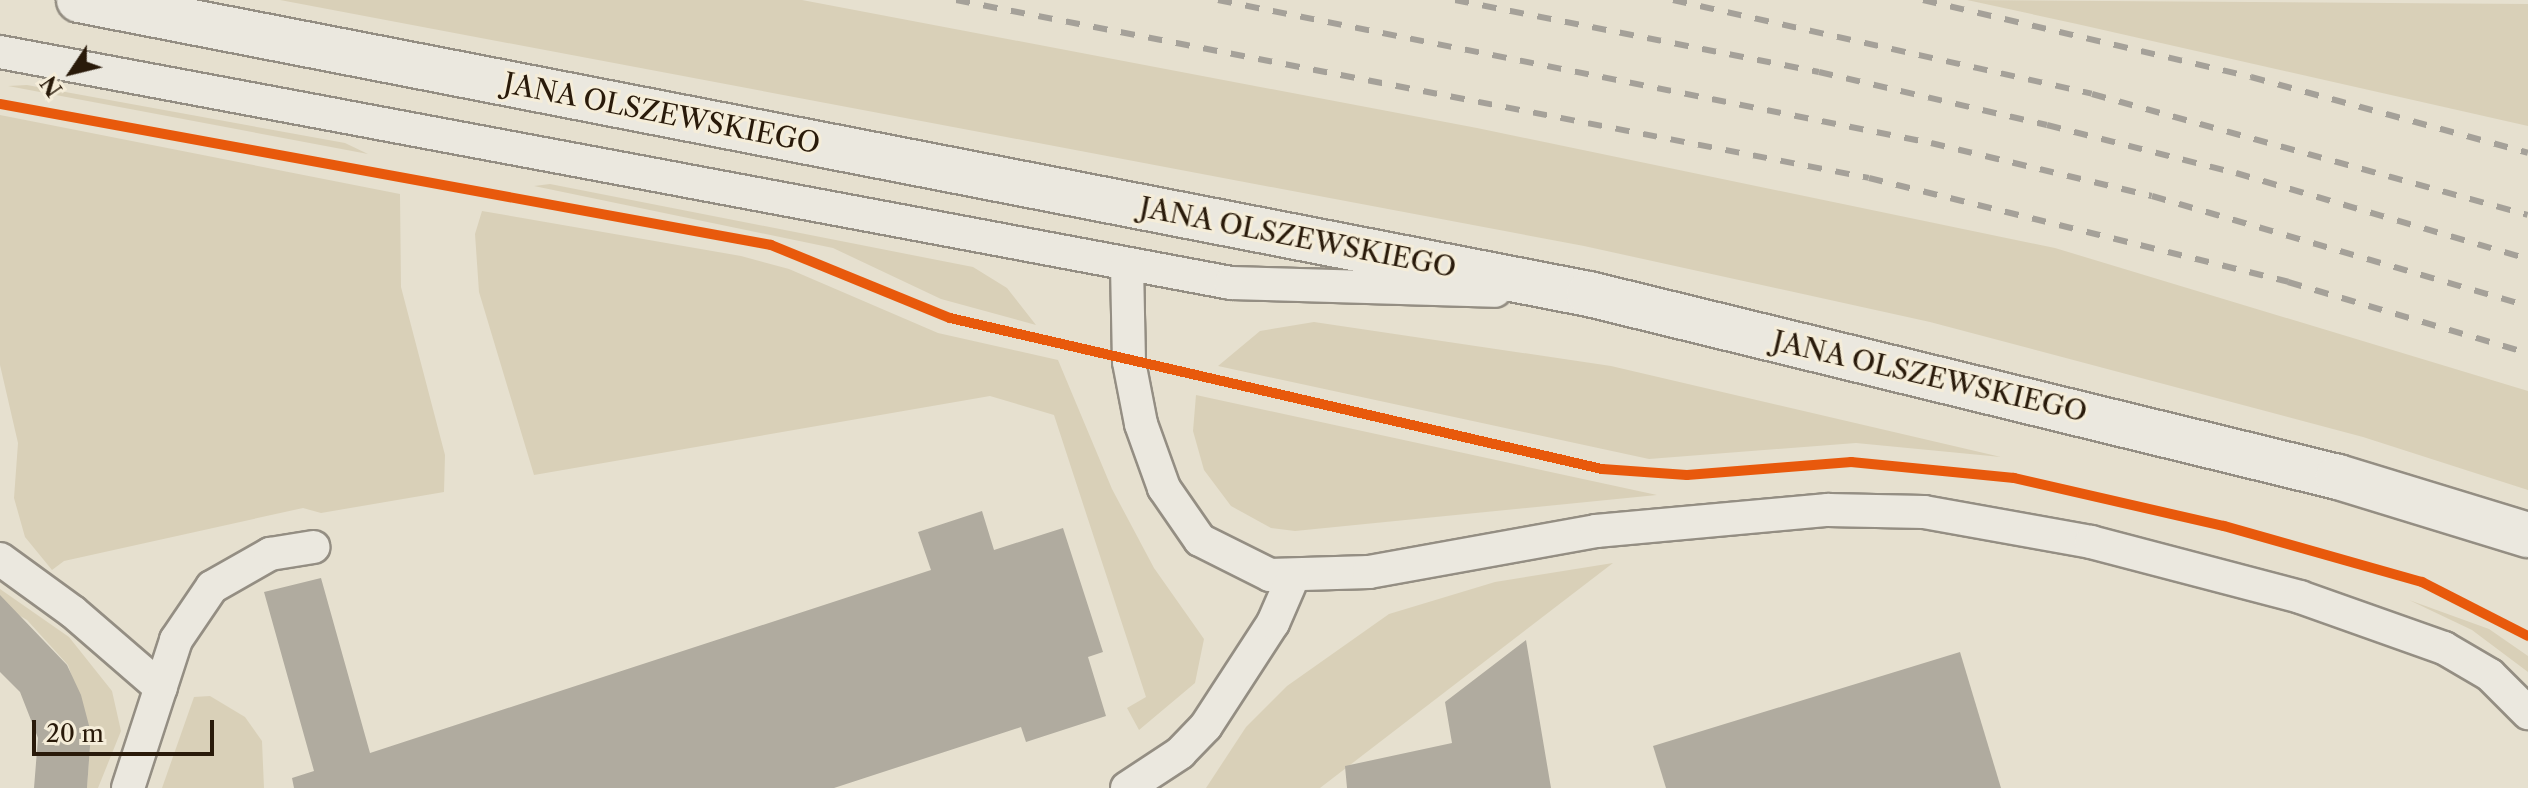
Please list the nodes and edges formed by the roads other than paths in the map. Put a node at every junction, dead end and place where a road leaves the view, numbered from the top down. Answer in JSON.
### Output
{"nodes":[{"id":1,"x":79,"y":0,"type":"edge"},
{"id":2,"x":0,"y":52,"type":"edge"},
{"id":3,"x":1127,"y":266,"type":"junction"},
{"id":4,"x":1589,"y":294,"type":"junction"},
{"id":5,"x":2520,"y":535,"type":"edge"},
{"id":6,"x":313,"y":547,"type":"dead end"},
{"id":7,"x":0,"y":559,"type":"edge"},
{"id":8,"x":1293,"y":577,"type":"junction"},
{"id":9,"x":161,"y":688,"type":"junction"},
{"id":10,"x":2528,"y":713,"type":"edge"},
{"id":11,"x":128,"y":788,"type":"edge"},
{"id":12,"x":1127,"y":788,"type":"edge"}],
"edges":[{"from":1,"to":4,"type":"main road","name":"JANA OLSZEWSKIEGO"},
{"from":2,"to":3,"type":"lane"},
{"from":3,"to":4,"type":"lane"},
{"from":3,"to":8,"type":"lane"},
{"from":4,"to":5,"type":"main road","name":"JANA OLSZEWSKIEGO"},
{"from":6,"to":9,"type":"lane"},
{"from":7,"to":9,"type":"lane"},
{"from":8,"to":10,"type":"lane"},
{"from":8,"to":12,"type":"lane"},
{"from":9,"to":11,"type":"lane"}]}
